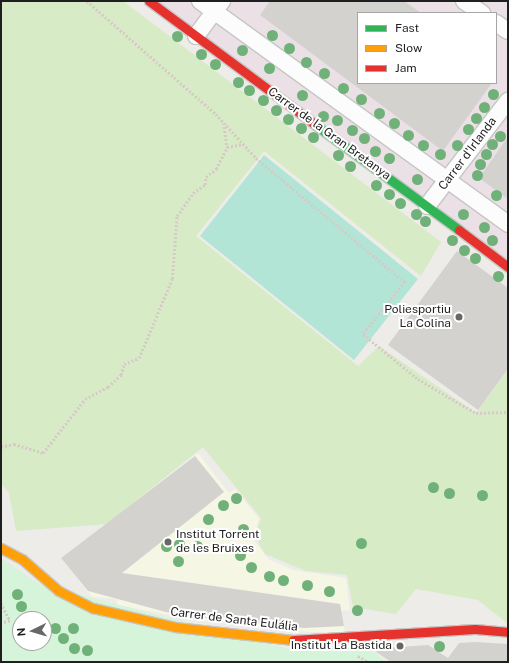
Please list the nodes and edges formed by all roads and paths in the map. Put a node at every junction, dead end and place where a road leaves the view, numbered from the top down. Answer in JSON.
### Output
{"nodes":[{"id":1,"x":88,"y":1,"type":"edge"},
{"id":2,"x":149,"y":1,"type":"edge"},
{"id":3,"x":200,"y":1,"type":"edge"},
{"id":4,"x":464,"y":1,"type":"edge"},
{"id":5,"x":218,"y":7,"type":"edge"},
{"id":6,"x":480,"y":12,"type":"edge"},
{"id":7,"x":497,"y":24,"type":"edge"},
{"id":8,"x":508,"y":31,"type":"edge"},
{"id":9,"x":196,"y":36,"type":"junction"},
{"id":10,"x":508,"y":101,"type":"edge"},
{"id":11,"x":224,"y":122,"type":"junction"},
{"id":12,"x":244,"y":144,"type":"junction"},
{"id":13,"x":227,"y":147,"type":"junction"},
{"id":14,"x":451,"y":179,"type":"junction"},
{"id":15,"x":427,"y":206,"type":"junction"},
{"id":16,"x":508,"y":224,"type":"edge"},
{"id":17,"x":508,"y":267,"type":"edge"},
{"id":18,"x":508,"y":412,"type":"edge"},
{"id":19,"x":1,"y":447,"type":"edge"},
{"id":20,"x":1,"y":548,"type":"edge"},
{"id":21,"x":1,"y":603,"type":"edge"},
{"id":22,"x":1,"y":623,"type":"edge"},
{"id":23,"x":508,"y":632,"type":"edge"}],
"edges":[{"from":1,"to":11,"type":"path"},
{"from":2,"to":9,"type":"street","name":"Carrer de la Gran Bretanya"},
{"from":3,"to":5,"type":"street"},
{"from":4,"to":6,"type":"street"},
{"from":5,"to":9,"type":"street"},
{"from":5,"to":14,"type":"street"},
{"from":7,"to":8,"type":"street"},
{"from":9,"to":15,"type":"street","name":"Carrer de la Gran Bretanya"},
{"from":10,"to":14,"type":"street","name":"Carrer d'Irlanda"},
{"from":11,"to":12,"type":"path"},
{"from":11,"to":13,"type":"path"},
{"from":12,"to":13,"type":"path"},
{"from":12,"to":18,"type":"path"},
{"from":13,"to":19,"type":"path"},
{"from":14,"to":15,"type":"street","name":"Carrer d'Irlanda"},
{"from":14,"to":16,"type":"street"},
{"from":15,"to":17,"type":"street","name":"Carrer de la Gran Bretanya"},
{"from":20,"to":23,"type":"street","name":"Carrer de Santa Eulália"},
{"from":21,"to":22,"type":"path"}]}
